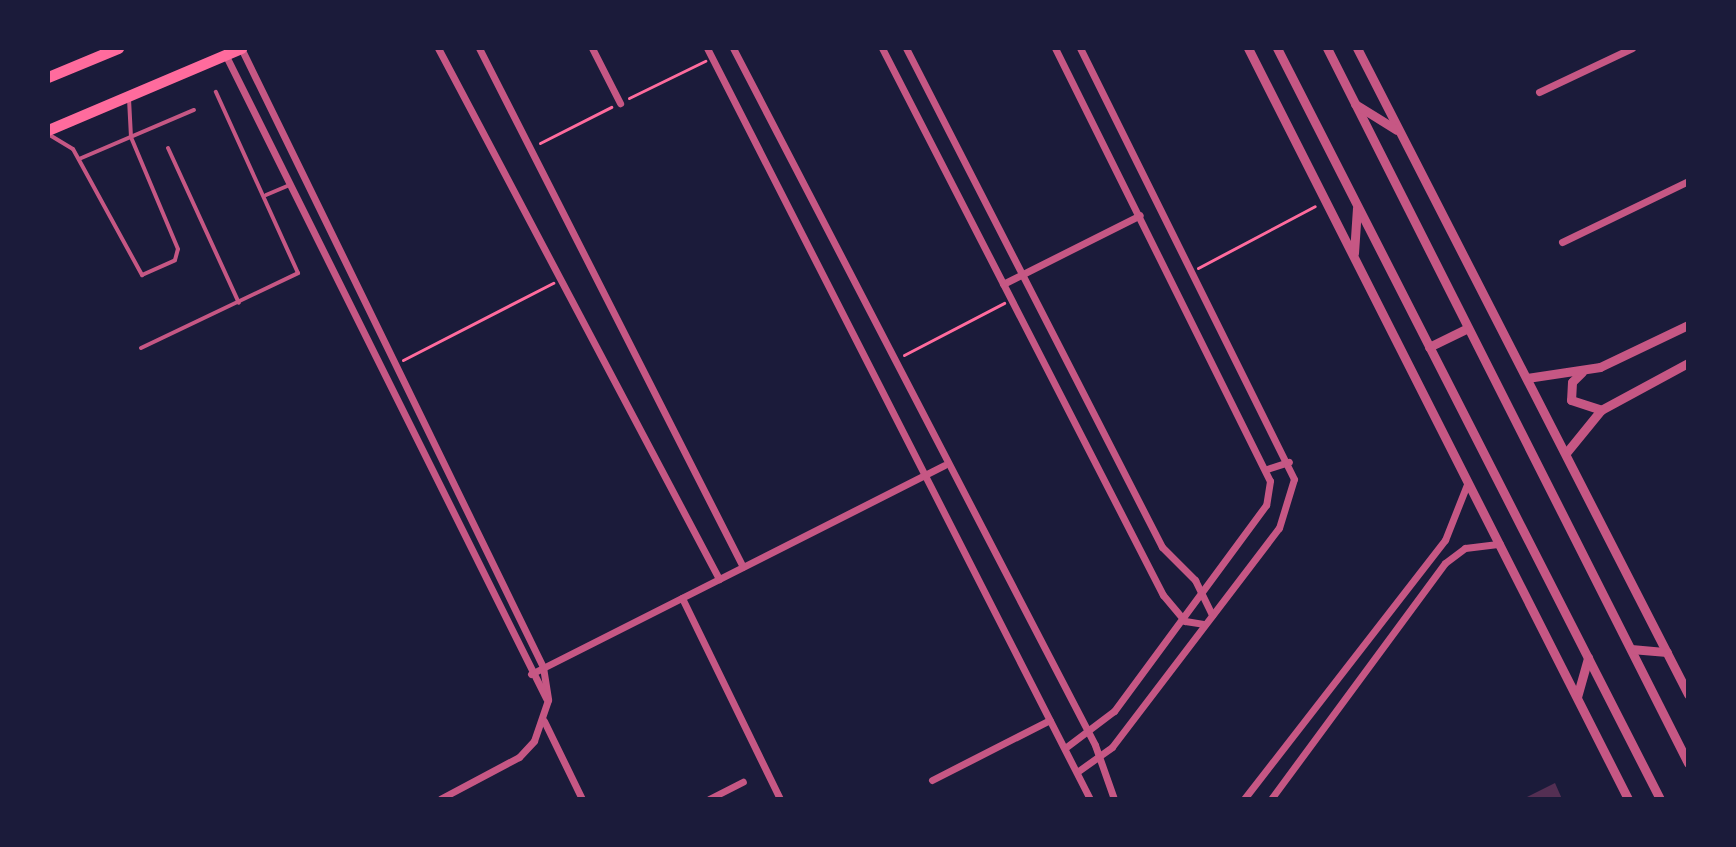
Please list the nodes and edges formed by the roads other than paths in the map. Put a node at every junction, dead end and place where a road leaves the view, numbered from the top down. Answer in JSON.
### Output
{"nodes":[{"id":1,"x":118,"y":48,"type":"edge"},
{"id":2,"x":241,"y":48,"type":"edge"},
{"id":3,"x":438,"y":48,"type":"edge"},
{"id":4,"x":479,"y":48,"type":"edge"},
{"id":5,"x":592,"y":48,"type":"edge"},
{"id":6,"x":707,"y":48,"type":"edge"},
{"id":7,"x":733,"y":48,"type":"edge"},
{"id":8,"x":882,"y":48,"type":"edge"},
{"id":9,"x":906,"y":48,"type":"edge"},
{"id":10,"x":1055,"y":48,"type":"edge"},
{"id":11,"x":1080,"y":48,"type":"edge"},
{"id":12,"x":1248,"y":48,"type":"edge"},
{"id":13,"x":1277,"y":48,"type":"edge"},
{"id":14,"x":1327,"y":48,"type":"edge"},
{"id":15,"x":1357,"y":48,"type":"edge"},
{"id":16,"x":1609,"y":48,"type":"edge"},
{"id":17,"x":1632,"y":48,"type":"edge"},
{"id":18,"x":225,"y":54,"type":"junction"},
{"id":19,"x":1613,"y":57,"type":"junction"},
{"id":20,"x":48,"y":77,"type":"edge"},
{"id":21,"x":216,"y":92,"type":"dead end"},
{"id":22,"x":1539,"y":92,"type":"dead end"},
{"id":23,"x":130,"y":95,"type":"junction"},
{"id":24,"x":620,"y":103,"type":"dead end"},
{"id":25,"x":1355,"y":104,"type":"junction"},
{"id":26,"x":194,"y":110,"type":"dead end"},
{"id":27,"x":48,"y":132,"type":"edge"},
{"id":28,"x":1400,"y":132,"type":"junction"},
{"id":29,"x":131,"y":137,"type":"junction"},
{"id":30,"x":168,"y":148,"type":"dead end"},
{"id":31,"x":79,"y":159,"type":"junction"},
{"id":32,"x":1688,"y":181,"type":"edge"},
{"id":33,"x":289,"y":185,"type":"junction"},
{"id":34,"x":266,"y":195,"type":"junction"},
{"id":35,"x":1357,"y":205,"type":"junction"},
{"id":36,"x":1140,"y":215,"type":"junction"},
{"id":37,"x":1562,"y":242,"type":"dead end"},
{"id":38,"x":1354,"y":256,"type":"junction"},
{"id":39,"x":1022,"y":274,"type":"junction"},
{"id":40,"x":1003,"y":284,"type":"junction"},
{"id":41,"x":239,"y":303,"type":"junction"},
{"id":42,"x":1688,"y":325,"type":"edge"},
{"id":43,"x":1468,"y":328,"type":"junction"},
{"id":44,"x":1429,"y":347,"type":"junction"},
{"id":45,"x":141,"y":348,"type":"dead end"},
{"id":46,"x":1688,"y":363,"type":"edge"},
{"id":47,"x":1582,"y":372,"type":"junction"},
{"id":48,"x":1527,"y":378,"type":"junction"},
{"id":49,"x":1601,"y":410,"type":"junction"},
{"id":50,"x":1566,"y":453,"type":"junction"},
{"id":51,"x":1289,"y":462,"type":"junction"},
{"id":52,"x":944,"y":465,"type":"junction"},
{"id":53,"x":1267,"y":469,"type":"junction"},
{"id":54,"x":924,"y":476,"type":"junction"},
{"id":55,"x":1468,"y":480,"type":"junction"},
{"id":56,"x":1501,"y":545,"type":"junction"},
{"id":57,"x":743,"y":567,"type":"junction"},
{"id":58,"x":719,"y":579,"type":"junction"},
{"id":59,"x":1202,"y":590,"type":"junction"},
{"id":60,"x":682,"y":598,"type":"junction"},
{"id":61,"x":1212,"y":615,"type":"junction"},
{"id":62,"x":1180,"y":617,"type":"junction"},
{"id":63,"x":1206,"y":624,"type":"junction"},
{"id":64,"x":1631,"y":649,"type":"junction"},
{"id":65,"x":1667,"y":652,"type":"junction"},
{"id":66,"x":1588,"y":658,"type":"junction"},
{"id":67,"x":543,"y":667,"type":"junction"},
{"id":68,"x":531,"y":674,"type":"junction"},
{"id":69,"x":1688,"y":694,"type":"edge"},
{"id":70,"x":1577,"y":697,"type":"junction"},
{"id":71,"x":548,"y":700,"type":"junction"},
{"id":72,"x":1050,"y":720,"type":"junction"},
{"id":73,"x":544,"y":721,"type":"junction"},
{"id":74,"x":1087,"y":732,"type":"junction"},
{"id":75,"x":1065,"y":748,"type":"junction"},
{"id":76,"x":1099,"y":761,"type":"junction"},
{"id":77,"x":1688,"y":763,"type":"edge"},
{"id":78,"x":1077,"y":772,"type":"junction"},
{"id":79,"x":932,"y":780,"type":"dead end"},
{"id":80,"x":743,"y":782,"type":"dead end"},
{"id":81,"x":440,"y":799,"type":"edge"},
{"id":82,"x":582,"y":799,"type":"edge"},
{"id":83,"x":709,"y":799,"type":"edge"},
{"id":84,"x":780,"y":799,"type":"edge"},
{"id":85,"x":1090,"y":799,"type":"edge"},
{"id":86,"x":1114,"y":799,"type":"edge"},
{"id":87,"x":1244,"y":799,"type":"edge"},
{"id":88,"x":1271,"y":799,"type":"edge"},
{"id":89,"x":1628,"y":799,"type":"edge"},
{"id":90,"x":1660,"y":799,"type":"edge"}],
"edges":[{"from":1,"to":20,"type":"main road"},
{"from":2,"to":18,"type":"main road"},
{"from":2,"to":67,"type":"street"},
{"from":3,"to":58,"type":"street"},
{"from":4,"to":57,"type":"street"},
{"from":5,"to":24,"type":"street"},
{"from":6,"to":54,"type":"street"},
{"from":7,"to":52,"type":"street"},
{"from":8,"to":40,"type":"street"},
{"from":9,"to":39,"type":"street"},
{"from":10,"to":36,"type":"street"},
{"from":11,"to":51,"type":"street"},
{"from":12,"to":38,"type":"street"},
{"from":13,"to":35,"type":"street"},
{"from":14,"to":25,"type":"street"},
{"from":15,"to":28,"type":"street"},
{"from":16,"to":19,"type":"street"},
{"from":17,"to":19,"type":"street"},
{"from":18,"to":23,"type":"main road"},
{"from":18,"to":33,"type":"street"},
{"from":19,"to":22,"type":"street"},
{"from":21,"to":34,"type":"lane"},
{"from":23,"to":27,"type":"main road"},
{"from":23,"to":29,"type":"lane"},
{"from":25,"to":28,"type":"street"},
{"from":25,"to":43,"type":"street"},
{"from":26,"to":29,"type":"lane"},
{"from":27,"to":31,"type":"lane"},
{"from":28,"to":48,"type":"street"},
{"from":29,"to":31,"type":"lane"},
{"from":29,"to":31,"type":"lane"},
{"from":30,"to":41,"type":"lane"},
{"from":32,"to":37,"type":"street"},
{"from":33,"to":34,"type":"lane"},
{"from":33,"to":68,"type":"street"},
{"from":34,"to":41,"type":"lane"},
{"from":35,"to":38,"type":"street"},
{"from":35,"to":44,"type":"street"},
{"from":36,"to":39,"type":"street"},
{"from":36,"to":53,"type":"street"},
{"from":38,"to":55,"type":"street"},
{"from":39,"to":40,"type":"street"},
{"from":39,"to":59,"type":"street"},
{"from":40,"to":62,"type":"street"},
{"from":41,"to":45,"type":"lane"},
{"from":42,"to":47,"type":"street"},
{"from":43,"to":44,"type":"street"},
{"from":43,"to":64,"type":"street"},
{"from":44,"to":66,"type":"street"},
{"from":46,"to":49,"type":"street"},
{"from":47,"to":48,"type":"street"},
{"from":47,"to":49,"type":"street"},
{"from":48,"to":50,"type":"street"},
{"from":49,"to":50,"type":"street"},
{"from":50,"to":65,"type":"street"},
{"from":51,"to":53,"type":"street"},
{"from":51,"to":61,"type":"street"},
{"from":52,"to":54,"type":"street"},
{"from":52,"to":74,"type":"street"},
{"from":53,"to":59,"type":"street"},
{"from":54,"to":57,"type":"street"},
{"from":54,"to":72,"type":"street"},
{"from":55,"to":56,"type":"street"},
{"from":55,"to":87,"type":"street"},
{"from":56,"to":70,"type":"street"},
{"from":56,"to":88,"type":"street"},
{"from":57,"to":58,"type":"street"},
{"from":58,"to":60,"type":"street"},
{"from":59,"to":61,"type":"street"},
{"from":59,"to":62,"type":"street"},
{"from":60,"to":67,"type":"street"},
{"from":60,"to":84,"type":"street"},
{"from":61,"to":63,"type":"street"},
{"from":62,"to":63,"type":"street"},
{"from":62,"to":74,"type":"street"},
{"from":63,"to":76,"type":"street"},
{"from":64,"to":65,"type":"street"},
{"from":64,"to":77,"type":"street"},
{"from":65,"to":69,"type":"street"},
{"from":66,"to":70,"type":"street"},
{"from":66,"to":90,"type":"street"},
{"from":67,"to":68,"type":"street"},
{"from":67,"to":71,"type":"street"},
{"from":68,"to":71,"type":"street"},
{"from":70,"to":89,"type":"street"},
{"from":71,"to":73,"type":"street"},
{"from":72,"to":75,"type":"street"},
{"from":72,"to":79,"type":"street"},
{"from":73,"to":81,"type":"street"},
{"from":73,"to":82,"type":"street"},
{"from":74,"to":75,"type":"street"},
{"from":74,"to":76,"type":"street"},
{"from":75,"to":78,"type":"street"},
{"from":76,"to":78,"type":"street"},
{"from":76,"to":86,"type":"street"},
{"from":78,"to":85,"type":"street"},
{"from":80,"to":83,"type":"street"}]}
